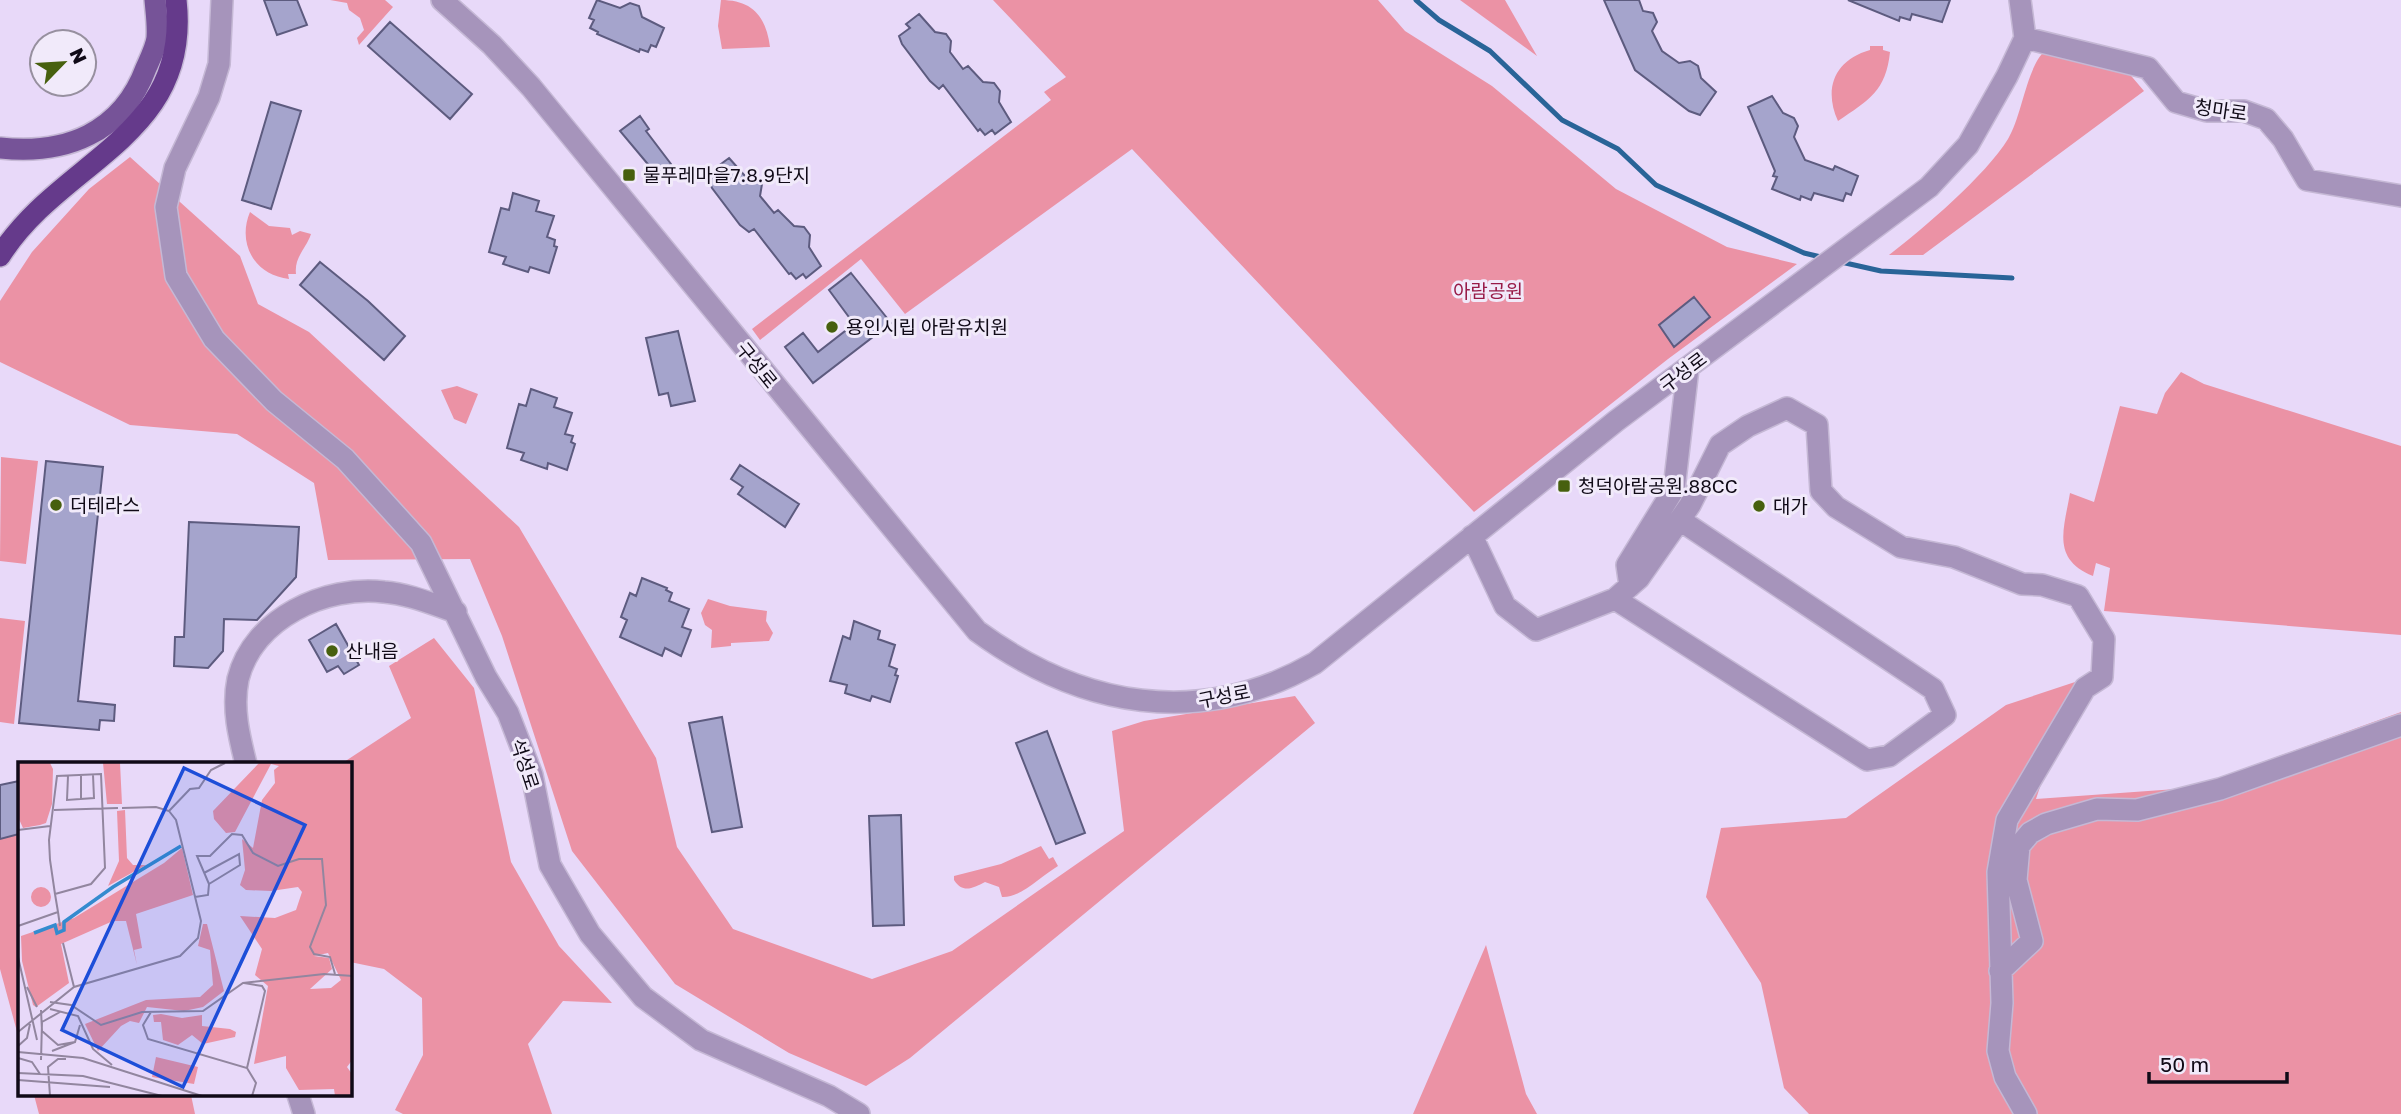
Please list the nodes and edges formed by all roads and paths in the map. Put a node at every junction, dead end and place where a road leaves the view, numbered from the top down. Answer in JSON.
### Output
{"nodes":[{"id":1,"x":155,"y":0,"type":"edge"},
{"id":2,"x":176,"y":0,"type":"edge"},
{"id":3,"x":222,"y":0,"type":"edge"},
{"id":4,"x":442,"y":0,"type":"edge"},
{"id":5,"x":2020,"y":0,"type":"edge"},
{"id":6,"x":2025,"y":38,"type":"junction"},
{"id":7,"x":0,"y":148,"type":"edge"},
{"id":8,"x":2401,"y":197,"type":"edge"},
{"id":9,"x":0,"y":256,"type":"edge"},
{"id":10,"x":1688,"y":368,"type":"junction"},
{"id":11,"x":1680,"y":520,"type":"junction"},
{"id":12,"x":1472,"y":536,"type":"junction"},
{"id":13,"x":1623,"y":592,"type":"junction"},
{"id":14,"x":456,"y":612,"type":"junction"},
{"id":15,"x":2401,"y":725,"type":"edge"},
{"id":16,"x":246,"y":762,"type":"edge"},
{"id":17,"x":2000,"y":971,"type":"junction"},
{"id":18,"x":298,"y":1096,"type":"edge"},
{"id":19,"x":304,"y":1114,"type":"edge"},
{"id":20,"x":859,"y":1114,"type":"edge"},
{"id":21,"x":2026,"y":1114,"type":"edge"}],
"edges":[{"from":1,"to":7,"type":"main road"},
{"from":2,"to":9,"type":"highway"},
{"from":3,"to":14,"type":"street","name":"석성로"},
{"from":4,"to":12,"type":"street","name":"구성로"},
{"from":5,"to":6,"type":"street"},
{"from":6,"to":8,"type":"street","name":"청마로"},
{"from":6,"to":10,"type":"street","name":"구성로"},
{"from":10,"to":12,"type":"street","name":"구성로"},
{"from":10,"to":13,"type":"street"},
{"from":11,"to":13,"type":"street"},
{"from":11,"to":13,"type":"street"},
{"from":11,"to":17,"type":"street"},
{"from":12,"to":13,"type":"street"},
{"from":14,"to":16,"type":"street"},
{"from":14,"to":20,"type":"street","name":"석성로"},
{"from":15,"to":17,"type":"street"},
{"from":17,"to":21,"type":"street"},
{"from":18,"to":19,"type":"street"}]}
